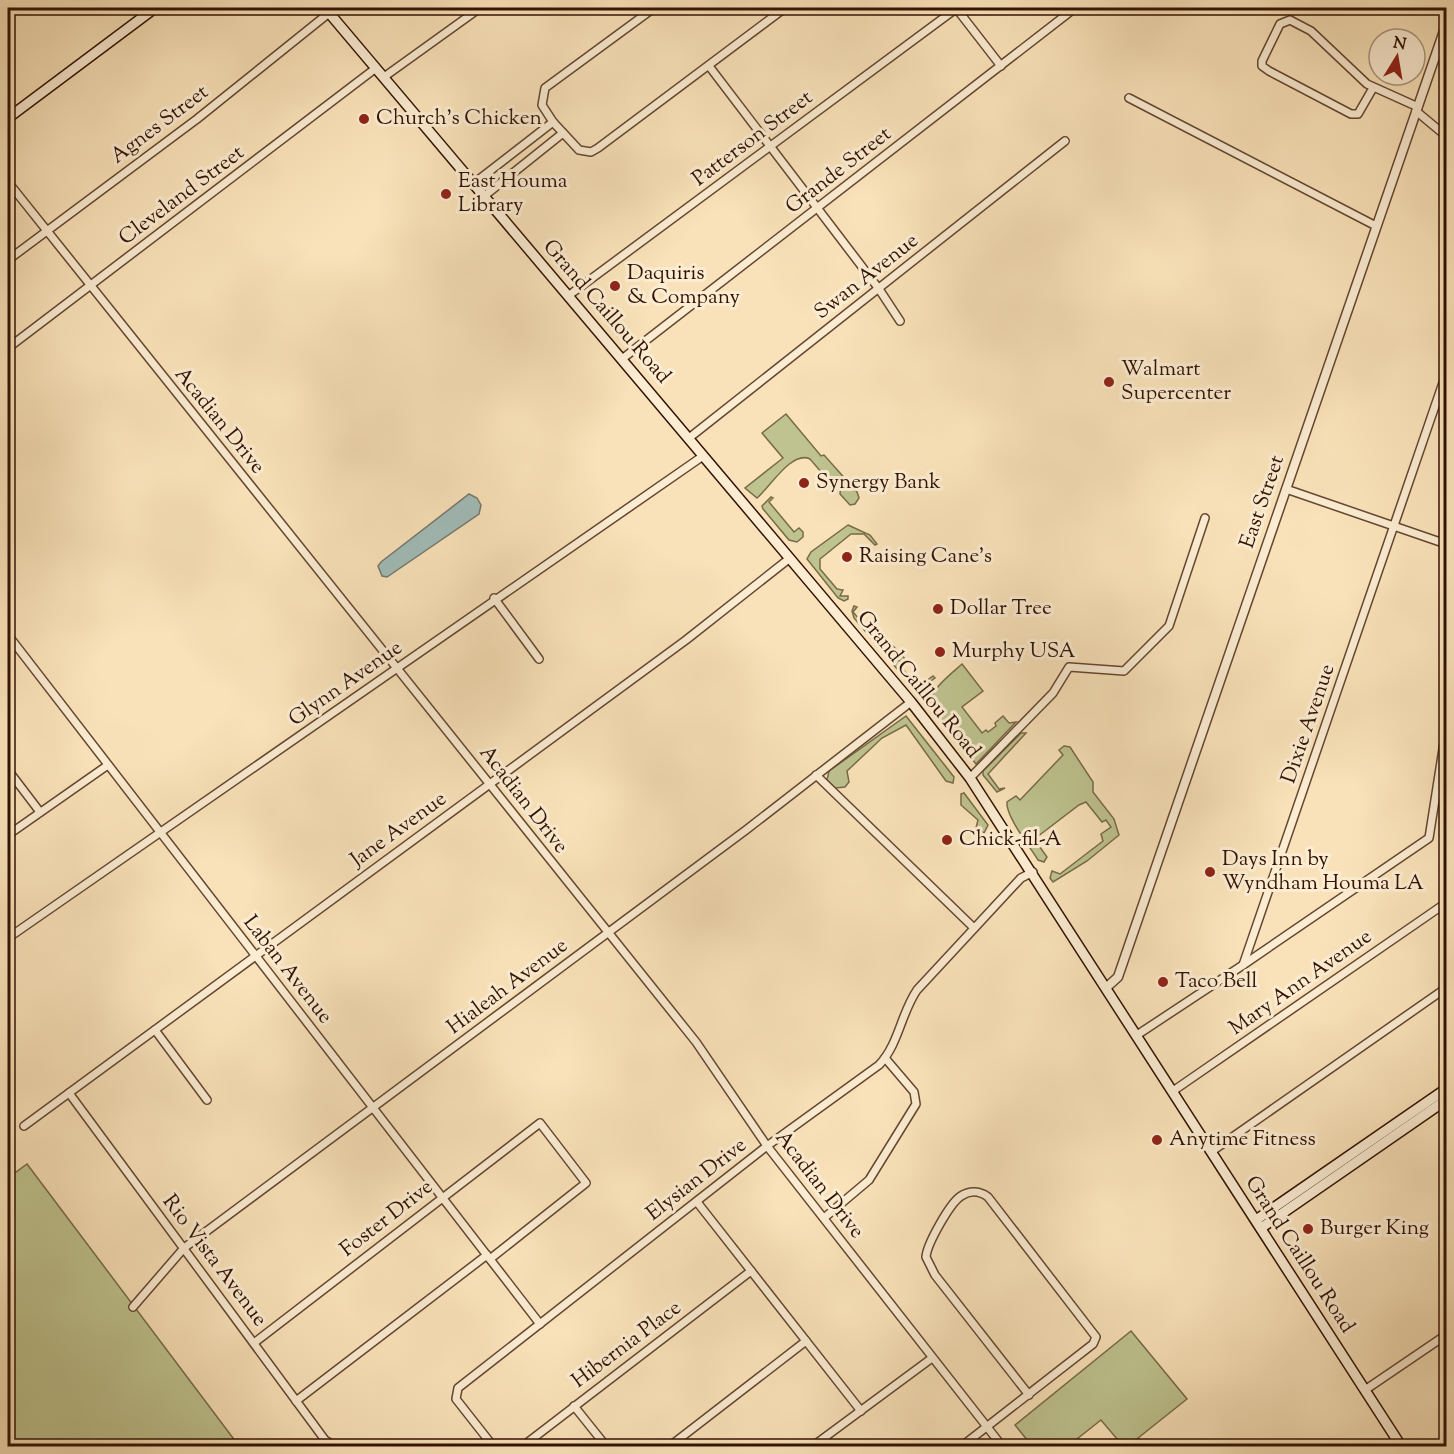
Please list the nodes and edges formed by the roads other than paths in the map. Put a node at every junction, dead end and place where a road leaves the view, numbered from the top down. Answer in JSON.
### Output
{"nodes":[{"id":1,"x":155,"y":8,"type":"edge"},
{"id":2,"x":480,"y":8,"type":"edge"},
{"id":3,"x":654,"y":8,"type":"edge"},
{"id":4,"x":785,"y":8,"type":"edge"},
{"id":5,"x":957,"y":8,"type":"edge"},
{"id":6,"x":1075,"y":8,"type":"edge"},
{"id":7,"x":327,"y":10,"type":"edge"},
{"id":8,"x":1446,"y":25,"type":"edge"},
{"id":9,"x":709,"y":66,"type":"junction"},
{"id":10,"x":1001,"y":66,"type":"junction"},
{"id":11,"x":376,"y":68,"type":"junction"},
{"id":12,"x":384,"y":77,"type":"junction"},
{"id":13,"x":1373,"y":88,"type":"junction"},
{"id":14,"x":1129,"y":98,"type":"dead end"},
{"id":15,"x":1417,"y":109,"type":"junction"},
{"id":16,"x":8,"y":118,"type":"edge"},
{"id":17,"x":553,"y":122,"type":"junction"},
{"id":18,"x":563,"y":133,"type":"junction"},
{"id":19,"x":1446,"y":136,"type":"edge"},
{"id":20,"x":1065,"y":141,"type":"dead end"},
{"id":21,"x":771,"y":147,"type":"junction"},
{"id":22,"x":8,"y":182,"type":"edge"},
{"id":23,"x":473,"y":184,"type":"junction"},
{"id":24,"x":483,"y":196,"type":"junction"},
{"id":25,"x":816,"y":209,"type":"junction"},
{"id":26,"x":1376,"y":226,"type":"junction"},
{"id":27,"x":47,"y":231,"type":"junction"},
{"id":28,"x":8,"y":260,"type":"edge"},
{"id":29,"x":91,"y":286,"type":"junction"},
{"id":30,"x":879,"y":289,"type":"junction"},
{"id":31,"x":568,"y":296,"type":"junction"},
{"id":32,"x":900,"y":321,"type":"dead end"},
{"id":33,"x":8,"y":348,"type":"edge"},
{"id":34,"x":622,"y":359,"type":"junction"},
{"id":35,"x":1446,"y":374,"type":"edge"},
{"id":36,"x":689,"y":438,"type":"junction"},
{"id":37,"x":703,"y":456,"type":"junction"},
{"id":38,"x":1286,"y":489,"type":"junction"},
{"id":39,"x":1205,"y":518,"type":"dead end"},
{"id":40,"x":1394,"y":526,"type":"junction"},
{"id":41,"x":1446,"y":544,"type":"edge"},
{"id":42,"x":790,"y":558,"type":"junction"},
{"id":43,"x":494,"y":598,"type":"junction"},
{"id":44,"x":8,"y":635,"type":"edge"},
{"id":45,"x":538,"y":659,"type":"dead end"},
{"id":46,"x":398,"y":669,"type":"junction"},
{"id":47,"x":911,"y":702,"type":"junction"},
{"id":48,"x":1446,"y":730,"type":"edge"},
{"id":49,"x":108,"y":765,"type":"junction"},
{"id":50,"x":8,"y":770,"type":"edge"},
{"id":51,"x":816,"y":775,"type":"junction"},
{"id":52,"x":970,"y":777,"type":"junction"},
{"id":53,"x":489,"y":784,"type":"junction"},
{"id":54,"x":40,"y":812,"type":"junction"},
{"id":55,"x":161,"y":833,"type":"junction"},
{"id":56,"x":8,"y":835,"type":"edge"},
{"id":57,"x":1033,"y":872,"type":"junction"},
{"id":58,"x":1446,"y":903,"type":"edge"},
{"id":59,"x":974,"y":928,"type":"junction"},
{"id":60,"x":609,"y":932,"type":"junction"},
{"id":61,"x":8,"y":939,"type":"edge"},
{"id":62,"x":255,"y":956,"type":"junction"},
{"id":63,"x":1243,"y":965,"type":"junction"},
{"id":64,"x":1107,"y":987,"type":"junction"},
{"id":65,"x":1446,"y":988,"type":"edge"},
{"id":66,"x":155,"y":1030,"type":"junction"},
{"id":67,"x":1137,"y":1035,"type":"junction"},
{"id":68,"x":885,"y":1058,"type":"junction"},
{"id":69,"x":1446,"y":1089,"type":"edge"},
{"id":70,"x":1173,"y":1091,"type":"junction"},
{"id":71,"x":69,"y":1093,"type":"junction"},
{"id":72,"x":207,"y":1100,"type":"dead end"},
{"id":73,"x":1446,"y":1100,"type":"edge"},
{"id":74,"x":373,"y":1108,"type":"junction"},
{"id":75,"x":24,"y":1126,"type":"dead end"},
{"id":76,"x":767,"y":1146,"type":"junction"},
{"id":77,"x":1211,"y":1152,"type":"junction"},
{"id":78,"x":442,"y":1197,"type":"junction"},
{"id":79,"x":697,"y":1202,"type":"junction"},
{"id":80,"x":824,"y":1218,"type":"junction"},
{"id":81,"x":1259,"y":1224,"type":"junction"},
{"id":82,"x":184,"y":1248,"type":"junction"},
{"id":83,"x":488,"y":1257,"type":"junction"},
{"id":84,"x":751,"y":1271,"type":"junction"},
{"id":85,"x":133,"y":1307,"type":"dead end"},
{"id":86,"x":540,"y":1324,"type":"junction"},
{"id":87,"x":1446,"y":1335,"type":"edge"},
{"id":88,"x":806,"y":1341,"type":"junction"},
{"id":89,"x":254,"y":1343,"type":"junction"},
{"id":90,"x":932,"y":1358,"type":"junction"},
{"id":91,"x":1365,"y":1390,"type":"junction"},
{"id":92,"x":1029,"y":1395,"type":"junction"},
{"id":93,"x":296,"y":1401,"type":"junction"},
{"id":94,"x":574,"y":1406,"type":"junction"},
{"id":95,"x":861,"y":1411,"type":"junction"},
{"id":96,"x":987,"y":1428,"type":"junction"},
{"id":97,"x":335,"y":1446,"type":"edge"},
{"id":98,"x":493,"y":1446,"type":"edge"},
{"id":99,"x":523,"y":1446,"type":"edge"},
{"id":100,"x":606,"y":1446,"type":"edge"},
{"id":101,"x":670,"y":1446,"type":"edge"},
{"id":102,"x":813,"y":1446,"type":"edge"},
{"id":103,"x":962,"y":1446,"type":"edge"},
{"id":104,"x":1002,"y":1446,"type":"edge"},
{"id":105,"x":1401,"y":1446,"type":"edge"}],
"edges":[{"from":1,"to":16,"type":"main road"},
{"from":2,"to":12,"type":"street"},
{"from":3,"to":17,"type":"street"},
{"from":4,"to":9,"type":"street"},
{"from":5,"to":10,"type":"street"},
{"from":5,"to":21,"type":"street","name":"Patterson Street"},
{"from":6,"to":10,"type":"street","name":"Grande Street"},
{"from":7,"to":11,"type":"main road","name":"Grand Caillou Road"},
{"from":7,"to":27,"type":"street","name":"Agnes Street"},
{"from":8,"to":15,"type":"street","name":"East Street"},
{"from":9,"to":18,"type":"street"},
{"from":9,"to":21,"type":"street"},
{"from":10,"to":25,"type":"street","name":"Grande Street"},
{"from":11,"to":12,"type":"main road","name":"Grand Caillou Road"},
{"from":11,"to":29,"type":"street","name":"Cleveland Street"},
{"from":12,"to":23,"type":"main road","name":"Grand Caillou Road"},
{"from":13,"to":13,"type":"street"},
{"from":13,"to":15,"type":"street"},
{"from":14,"to":26,"type":"street"},
{"from":15,"to":19,"type":"street"},
{"from":15,"to":26,"type":"street","name":"East Street"},
{"from":17,"to":18,"type":"street"},
{"from":17,"to":23,"type":"street"},
{"from":18,"to":24,"type":"street"},
{"from":20,"to":30,"type":"street","name":"Swan Avenue"},
{"from":21,"to":25,"type":"street"},
{"from":21,"to":31,"type":"street","name":"Patterson Street"},
{"from":22,"to":27,"type":"street","name":"Acadian Drive"},
{"from":23,"to":24,"type":"main road","name":"Grand Caillou Road"},
{"from":24,"to":31,"type":"main road","name":"Grand Caillou Road"},
{"from":25,"to":30,"type":"street"},
{"from":25,"to":34,"type":"street","name":"Grande Street"},
{"from":26,"to":38,"type":"street","name":"East Street"},
{"from":27,"to":28,"type":"street","name":"Agnes Street"},
{"from":27,"to":29,"type":"street","name":"Acadian Drive"},
{"from":29,"to":33,"type":"street","name":"Cleveland Street"},
{"from":29,"to":46,"type":"street","name":"Acadian Drive"},
{"from":30,"to":32,"type":"street"},
{"from":30,"to":36,"type":"street","name":"Swan Avenue"},
{"from":31,"to":34,"type":"main road","name":"Grand Caillou Road"},
{"from":34,"to":36,"type":"main road","name":"Grand Caillou Road"},
{"from":35,"to":40,"type":"street","name":"Dixie Avenue"},
{"from":36,"to":37,"type":"main road","name":"Grand Caillou Road"},
{"from":37,"to":42,"type":"main road","name":"Grand Caillou Road"},
{"from":37,"to":43,"type":"street","name":"Glynn Avenue"},
{"from":38,"to":40,"type":"street"},
{"from":38,"to":64,"type":"street","name":"East Street"},
{"from":39,"to":52,"type":"street"},
{"from":40,"to":41,"type":"street"},
{"from":40,"to":63,"type":"street","name":"Dixie Avenue"},
{"from":42,"to":47,"type":"main road","name":"Grand Caillou Road"},
{"from":42,"to":53,"type":"street","name":"Jane Avenue"},
{"from":43,"to":45,"type":"street"},
{"from":43,"to":46,"type":"street","name":"Glynn Avenue"},
{"from":44,"to":49,"type":"street","name":"Laban Avenue"},
{"from":46,"to":53,"type":"street","name":"Acadian Drive"},
{"from":46,"to":55,"type":"street","name":"Glynn Avenue"},
{"from":47,"to":51,"type":"street","name":"Hialeah Avenue"},
{"from":47,"to":52,"type":"main road","name":"Grand Caillou Road"},
{"from":48,"to":63,"type":"street"},
{"from":49,"to":54,"type":"street"},
{"from":49,"to":55,"type":"street","name":"Laban Avenue"},
{"from":50,"to":54,"type":"street"},
{"from":51,"to":59,"type":"street"},
{"from":51,"to":60,"type":"street","name":"Hialeah Avenue"},
{"from":52,"to":57,"type":"main road","name":"Grand Caillou Road"},
{"from":53,"to":60,"type":"street","name":"Acadian Drive"},
{"from":53,"to":62,"type":"street","name":"Jane Avenue"},
{"from":54,"to":56,"type":"street"},
{"from":55,"to":61,"type":"street","name":"Glynn Avenue"},
{"from":55,"to":62,"type":"street","name":"Laban Avenue"},
{"from":57,"to":59,"type":"street","name":"Elysian Drive"},
{"from":57,"to":64,"type":"main road","name":"Grand Caillou Road"},
{"from":58,"to":70,"type":"street","name":"Mary Ann Avenue"},
{"from":59,"to":68,"type":"street","name":"Elysian Drive"},
{"from":60,"to":74,"type":"street","name":"Hialeah Avenue"},
{"from":60,"to":76,"type":"street","name":"Acadian Drive"},
{"from":62,"to":66,"type":"street","name":"Jane Avenue"},
{"from":62,"to":74,"type":"street","name":"Laban Avenue"},
{"from":63,"to":67,"type":"street"},
{"from":64,"to":67,"type":"main road","name":"Grand Caillou Road"},
{"from":65,"to":77,"type":"street"},
{"from":66,"to":71,"type":"street","name":"Jane Avenue"},
{"from":66,"to":72,"type":"street"},
{"from":67,"to":70,"type":"main road","name":"Grand Caillou Road"},
{"from":68,"to":76,"type":"street","name":"Elysian Drive"},
{"from":68,"to":80,"type":"street"},
{"from":69,"to":81,"type":"main road"},
{"from":70,"to":77,"type":"main road","name":"Grand Caillou Road"},
{"from":71,"to":75,"type":"street","name":"Jane Avenue"},
{"from":71,"to":82,"type":"street","name":"Rio Vista Avenue"},
{"from":73,"to":81,"type":"main road"},
{"from":74,"to":78,"type":"street","name":"Laban Avenue"},
{"from":74,"to":82,"type":"street","name":"Hialeah Avenue"},
{"from":76,"to":79,"type":"street","name":"Elysian Drive"},
{"from":76,"to":80,"type":"street","name":"Acadian Drive"},
{"from":77,"to":81,"type":"main road","name":"Grand Caillou Road"},
{"from":78,"to":83,"type":"street","name":"Laban Avenue"},
{"from":78,"to":83,"type":"street","name":"Foster Drive"},
{"from":78,"to":89,"type":"street","name":"Foster Drive"},
{"from":79,"to":84,"type":"street"},
{"from":79,"to":86,"type":"street","name":"Elysian Drive"},
{"from":80,"to":90,"type":"street","name":"Acadian Drive"},
{"from":81,"to":91,"type":"main road","name":"Grand Caillou Road"},
{"from":82,"to":85,"type":"street","name":"Hialeah Avenue"},
{"from":82,"to":89,"type":"street","name":"Rio Vista Avenue"},
{"from":83,"to":86,"type":"street","name":"Laban Avenue"},
{"from":83,"to":93,"type":"street"},
{"from":84,"to":88,"type":"street"},
{"from":84,"to":94,"type":"street","name":"Hibernia Place"},
{"from":86,"to":98,"type":"street","name":"Elysian Drive"},
{"from":87,"to":91,"type":"street"},
{"from":88,"to":95,"type":"street"},
{"from":88,"to":101,"type":"street"},
{"from":89,"to":93,"type":"street","name":"Rio Vista Avenue"},
{"from":90,"to":95,"type":"street"},
{"from":90,"to":96,"type":"street","name":"Acadian Drive"},
{"from":91,"to":105,"type":"main road","name":"Grand Caillou Road"},
{"from":92,"to":92,"type":"street"},
{"from":92,"to":96,"type":"street"},
{"from":93,"to":97,"type":"street","name":"Rio Vista Avenue"},
{"from":94,"to":99,"type":"street","name":"Hibernia Place"},
{"from":94,"to":100,"type":"street"},
{"from":95,"to":102,"type":"street"},
{"from":96,"to":103,"type":"street"},
{"from":96,"to":104,"type":"street","name":"Acadian Drive"}]}
